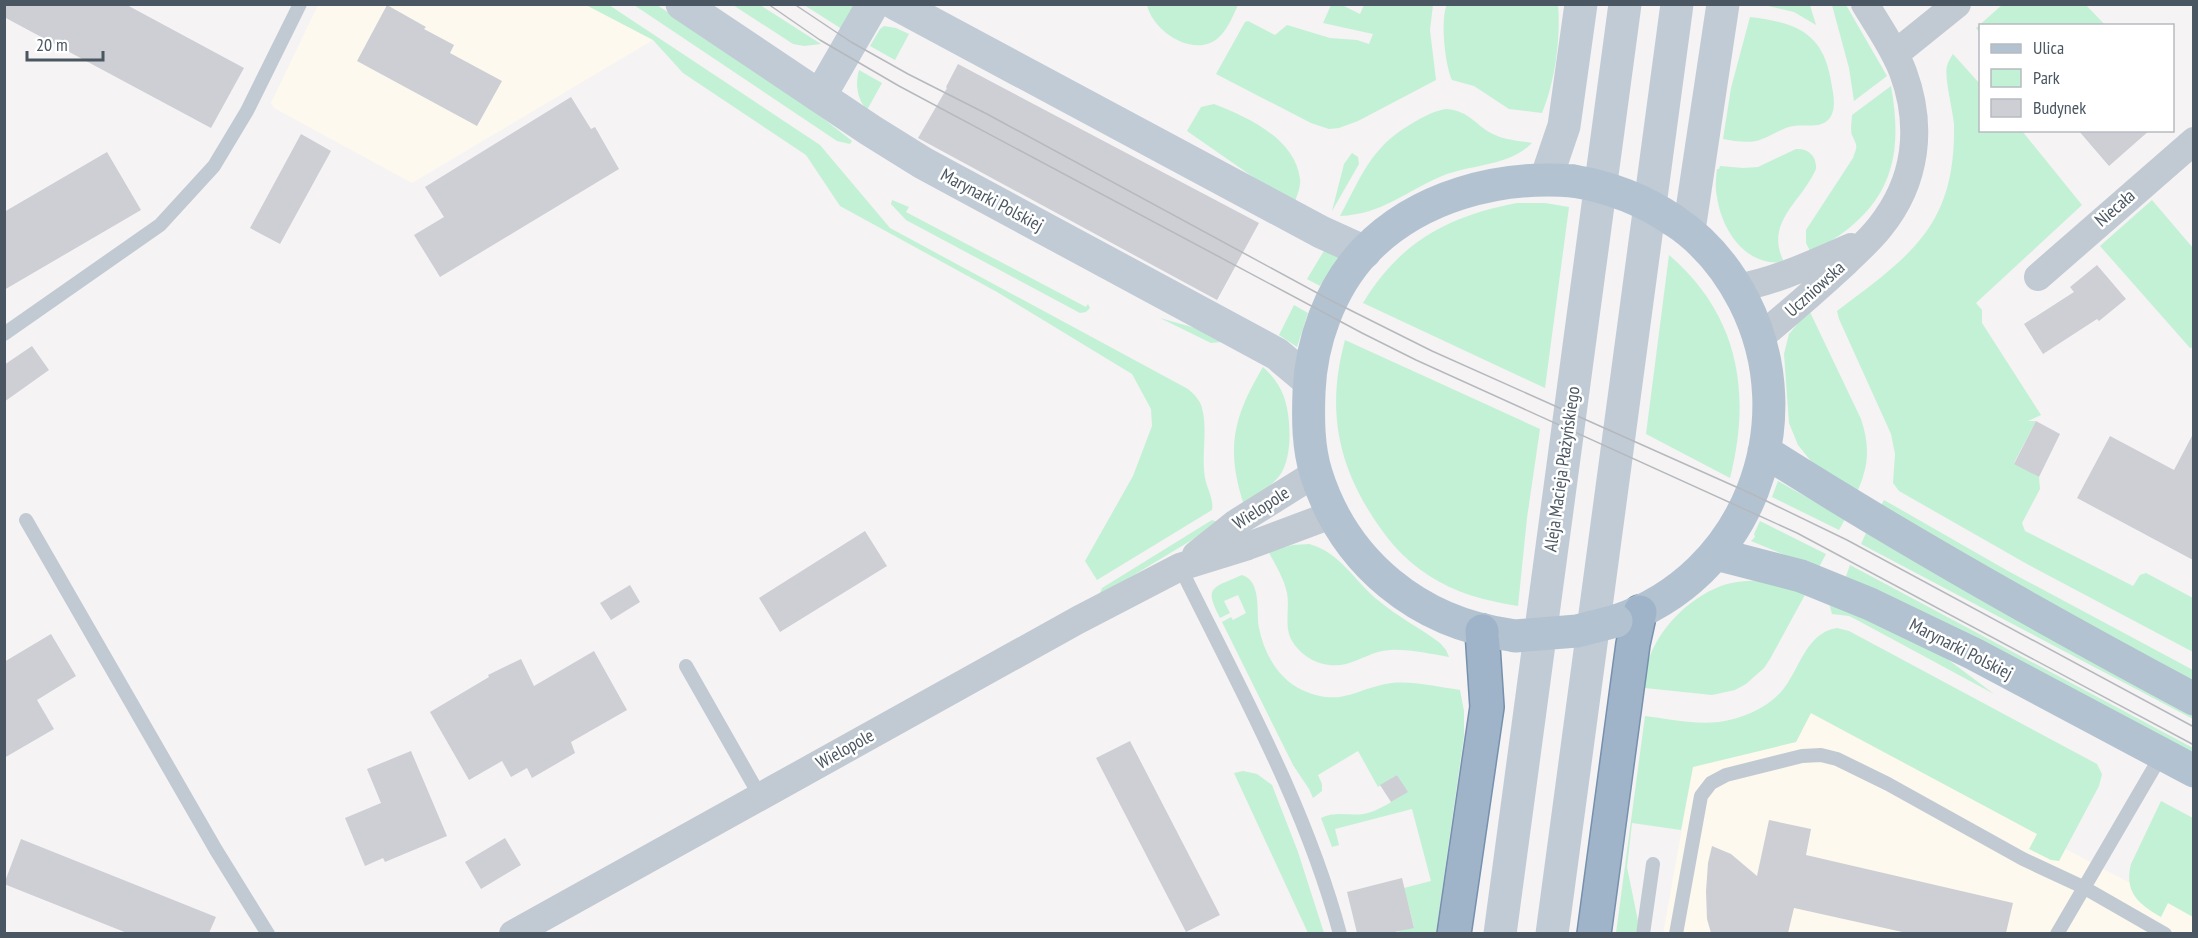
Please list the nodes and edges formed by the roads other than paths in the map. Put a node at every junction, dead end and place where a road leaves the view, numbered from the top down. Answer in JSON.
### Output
{"nodes":[{"id":1,"x":300,"y":4,"type":"edge"},
{"id":2,"x":682,"y":4,"type":"edge"},
{"id":3,"x":873,"y":4,"type":"edge"},
{"id":4,"x":896,"y":4,"type":"edge"},
{"id":5,"x":1581,"y":4,"type":"edge"},
{"id":6,"x":1625,"y":4,"type":"edge"},
{"id":7,"x":1677,"y":4,"type":"edge"},
{"id":8,"x":1723,"y":4,"type":"edge"},
{"id":9,"x":1865,"y":4,"type":"edge"},
{"id":10,"x":1957,"y":4,"type":"edge"},
{"id":11,"x":1895,"y":54,"type":"junction"},
{"id":12,"x":820,"y":96,"type":"junction"},
{"id":13,"x":2193,"y":141,"type":"edge"},
{"id":14,"x":1560,"y":180,"type":"junction"},
{"id":15,"x":1681,"y":225,"type":"junction"},
{"id":16,"x":1870,"y":238,"type":"junction"},
{"id":17,"x":1365,"y":252,"type":"junction"},
{"id":18,"x":2038,"y":277,"type":"dead end"},
{"id":19,"x":1737,"y":288,"type":"junction"},
{"id":20,"x":4,"y":334,"type":"edge"},
{"id":21,"x":1759,"y":338,"type":"junction"},
{"id":22,"x":1309,"y":381,"type":"junction"},
{"id":23,"x":1764,"y":451,"type":"junction"},
{"id":24,"x":1316,"y":473,"type":"junction"},
{"id":25,"x":1334,"y":514,"type":"junction"},
{"id":26,"x":26,"y":520,"type":"dead end"},
{"id":27,"x":1716,"y":554,"type":"junction"},
{"id":28,"x":1180,"y":567,"type":"junction"},
{"id":29,"x":1628,"y":616,"type":"junction"},
{"id":30,"x":1482,"y":631,"type":"junction"},
{"id":31,"x":686,"y":666,"type":"dead end"},
{"id":32,"x":2193,"y":699,"type":"edge"},
{"id":33,"x":2162,"y":754,"type":"junction"},
{"id":34,"x":2193,"y":771,"type":"edge"},
{"id":35,"x":760,"y":796,"type":"junction"},
{"id":36,"x":1653,"y":864,"type":"dead end"},
{"id":37,"x":2083,"y":887,"type":"junction"},
{"id":38,"x":268,"y":933,"type":"edge"},
{"id":39,"x":513,"y":933,"type":"edge"},
{"id":40,"x":1340,"y":933,"type":"edge"},
{"id":41,"x":1454,"y":933,"type":"edge"},
{"id":42,"x":1500,"y":933,"type":"edge"},
{"id":43,"x":1552,"y":933,"type":"edge"},
{"id":44,"x":1594,"y":933,"type":"edge"},
{"id":45,"x":1643,"y":933,"type":"edge"},
{"id":46,"x":1676,"y":933,"type":"edge"},
{"id":47,"x":2057,"y":933,"type":"edge"},
{"id":48,"x":2165,"y":933,"type":"edge"}],
"edges":[{"from":1,"to":20,"type":"lane"},
{"from":2,"to":12,"type":"main road","name":"Marynarki Polskiej"},
{"from":3,"to":12,"type":"main road"},
{"from":4,"to":17,"type":"main road"},
{"from":5,"to":14,"type":"main road"},
{"from":6,"to":42,"type":"main road","name":"Aleja Macieja Płażyńskiego"},
{"from":7,"to":43,"type":"main road"},
{"from":8,"to":15,"type":"main road"},
{"from":9,"to":11,"type":"street","name":"Uczniowska"},
{"from":10,"to":11,"type":"street"},
{"from":11,"to":16,"type":"street","name":"Uczniowska"},
{"from":12,"to":22,"type":"main road","name":"Marynarki Polskiej"},
{"from":13,"to":18,"type":"street","name":"Niecała"},
{"from":14,"to":15,"type":"main road","bridge":true},
{"from":14,"to":17,"type":"main road"},
{"from":15,"to":19,"type":"main road"},
{"from":16,"to":19,"type":"street","name":"Uczniowska"},
{"from":16,"to":21,"type":"street","name":"Uczniowska"},
{"from":17,"to":22,"type":"main road"},
{"from":19,"to":21,"type":"main road"},
{"from":21,"to":23,"type":"main road"},
{"from":22,"to":24,"type":"main road"},
{"from":23,"to":27,"type":"main road"},
{"from":23,"to":32,"type":"main road"},
{"from":24,"to":25,"type":"main road"},
{"from":24,"to":28,"type":"street","name":"Wielopole"},
{"from":25,"to":28,"type":"street","name":"Wielopole"},
{"from":25,"to":30,"type":"main road"},
{"from":26,"to":38,"type":"lane"},
{"from":27,"to":29,"type":"main road"},
{"from":27,"to":33,"type":"main road","name":"Marynarki Polskiej"},
{"from":28,"to":35,"type":"street","name":"Wielopole"},
{"from":28,"to":40,"type":"lane"},
{"from":29,"to":30,"type":"main road","bridge":true},
{"from":29,"to":44,"type":"highway"},
{"from":30,"to":41,"type":"highway"},
{"from":31,"to":35,"type":"lane"},
{"from":33,"to":34,"type":"main road","name":"Marynarki Polskiej"},
{"from":33,"to":37,"type":"lane"},
{"from":35,"to":39,"type":"street","name":"Wielopole"},
{"from":36,"to":45,"type":"lane"},
{"from":37,"to":46,"type":"lane"},
{"from":37,"to":47,"type":"lane"},
{"from":37,"to":48,"type":"lane"}]}
